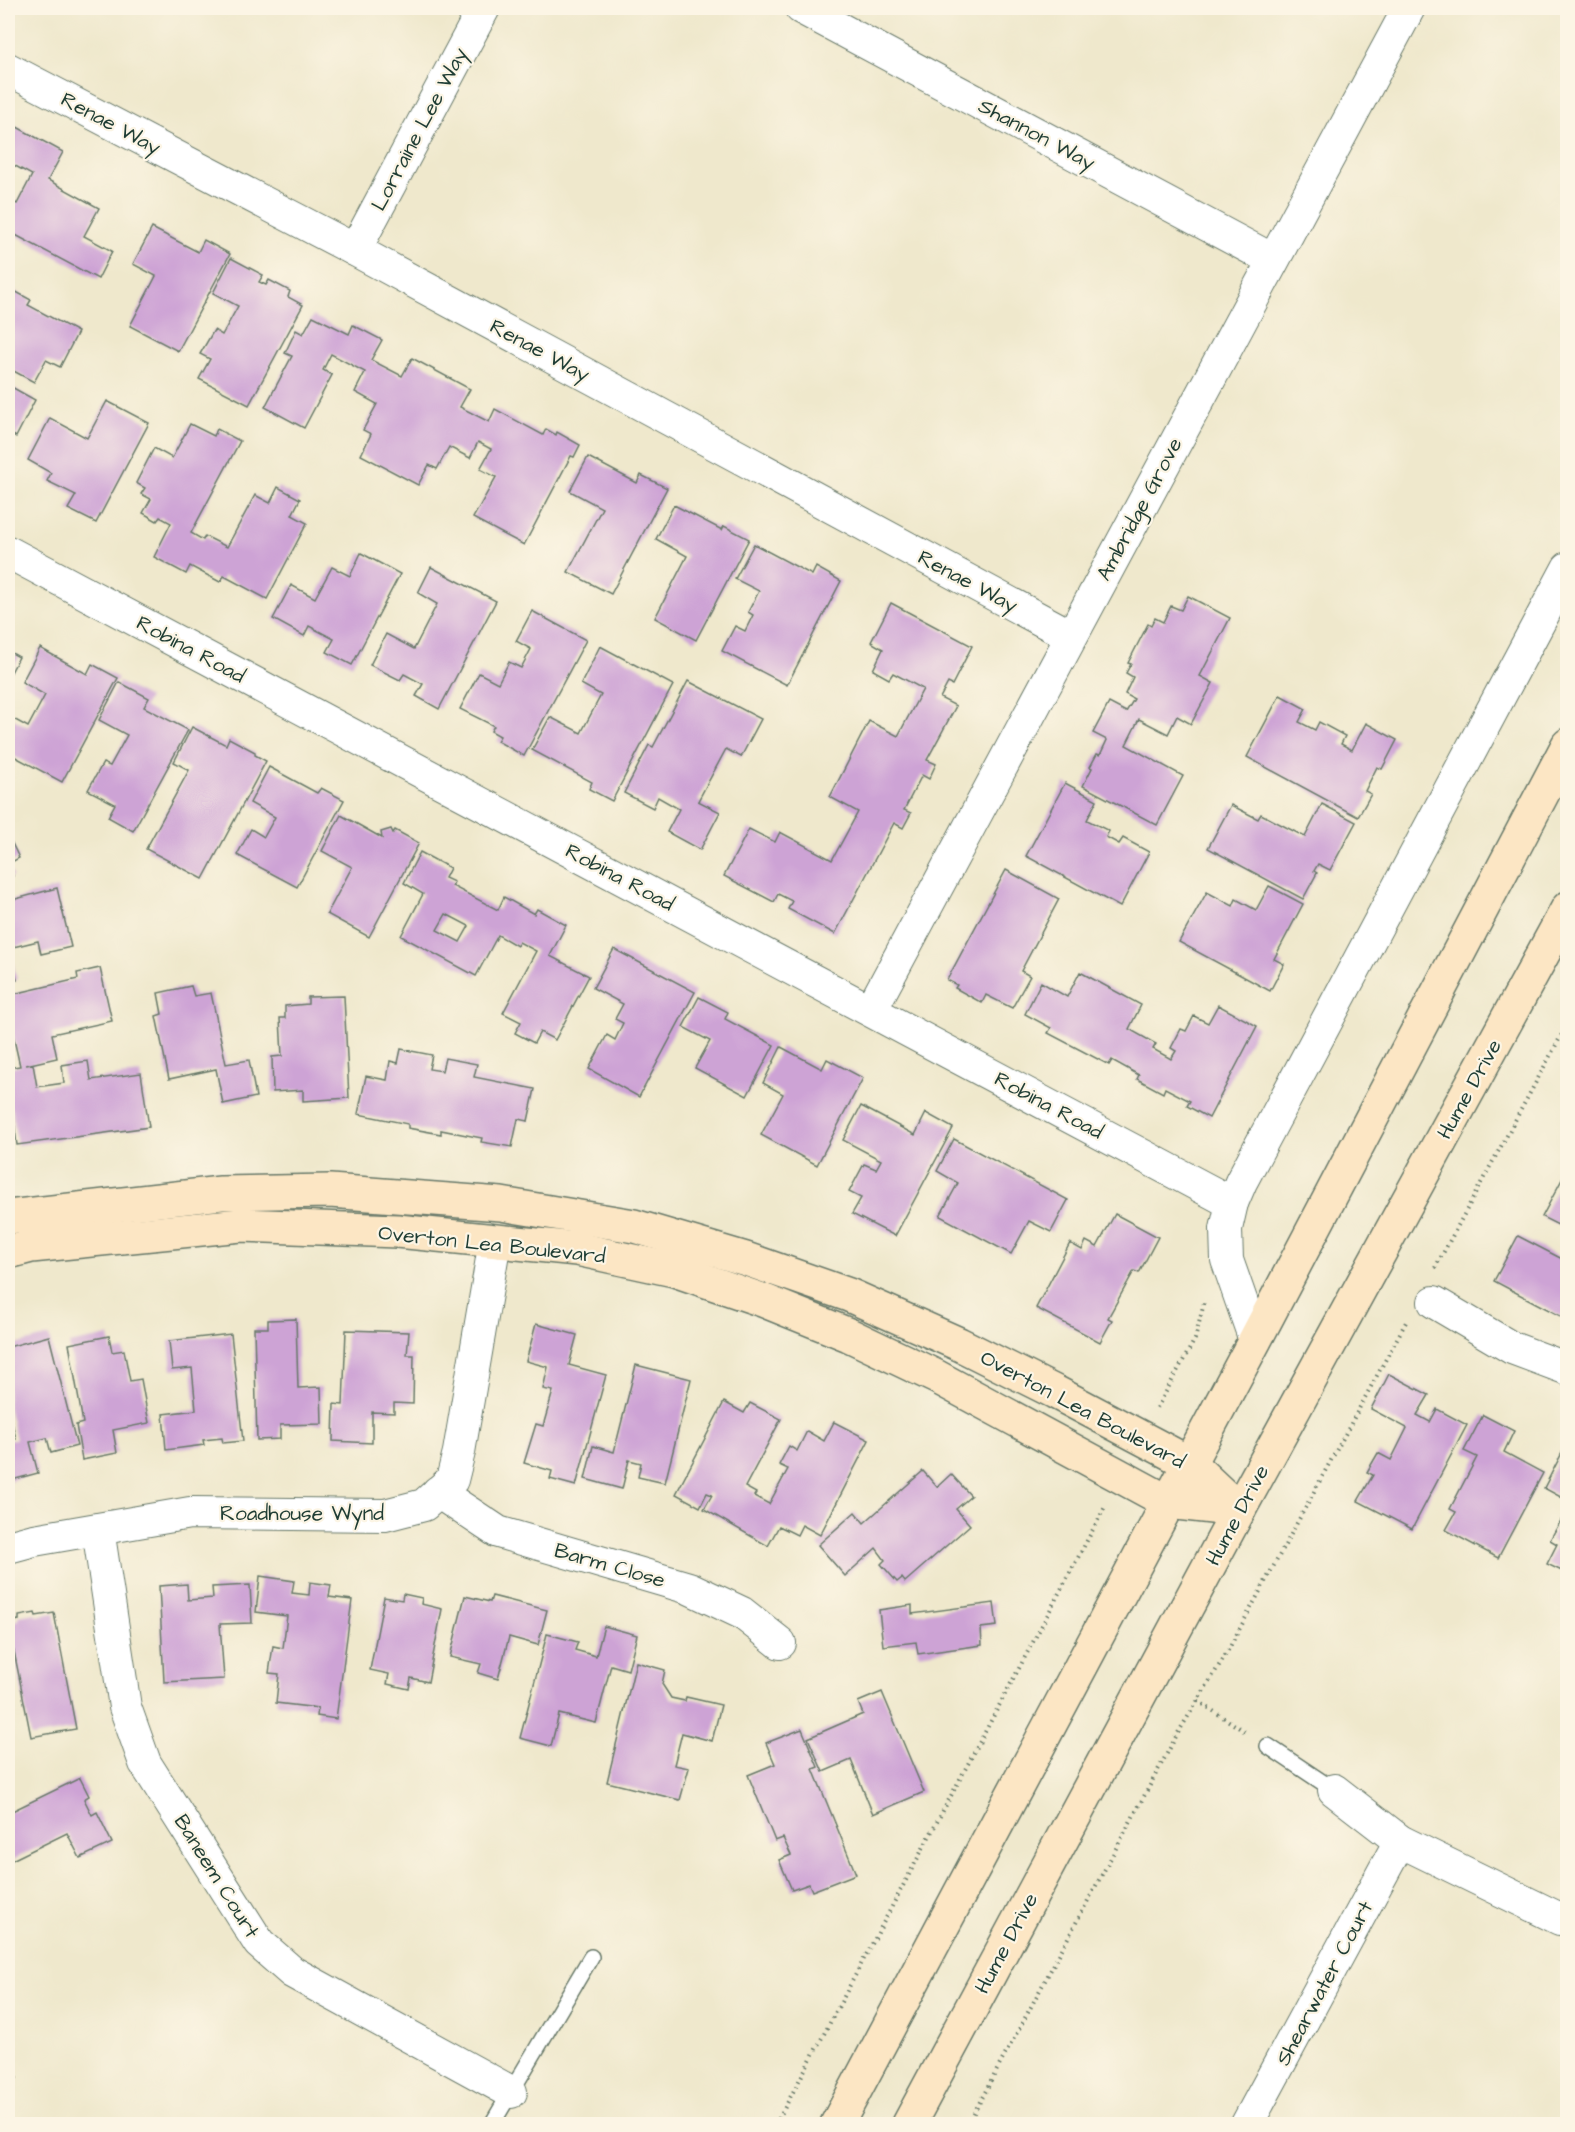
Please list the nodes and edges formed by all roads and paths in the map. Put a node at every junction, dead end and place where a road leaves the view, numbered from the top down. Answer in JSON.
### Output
{"nodes":[{"id":1,"x":484,"y":8,"type":"edge"},
{"id":2,"x":801,"y":8,"type":"edge"},
{"id":3,"x":1408,"y":8,"type":"edge"},
{"id":4,"x":8,"y":69,"type":"edge"},
{"id":5,"x":354,"y":250,"type":"junction"},
{"id":6,"x":1273,"y":260,"type":"junction"},
{"id":7,"x":8,"y":552,"type":"edge"},
{"id":8,"x":1568,"y":568,"type":"edge"},
{"id":9,"x":1071,"y":636,"type":"junction"},
{"id":10,"x":1568,"y":745,"type":"edge"},
{"id":11,"x":1568,"y":908,"type":"edge"},
{"id":12,"x":871,"y":1010,"type":"junction"},
{"id":13,"x":1568,"y":1023,"type":"edge"},
{"id":14,"x":1232,"y":1203,"type":"junction"},
{"id":15,"x":501,"y":1204,"type":"junction"},
{"id":16,"x":8,"y":1217,"type":"edge"},
{"id":17,"x":495,"y":1241,"type":"junction"},
{"id":18,"x":8,"y":1252,"type":"edge"},
{"id":19,"x":1204,"y":1297,"type":"dead end"},
{"id":20,"x":1425,"y":1298,"type":"junction"},
{"id":21,"x":1255,"y":1340,"type":"junction"},
{"id":22,"x":1568,"y":1369,"type":"edge"},
{"id":23,"x":1142,"y":1438,"type":"junction"},
{"id":24,"x":1189,"y":1463,"type":"junction"},
{"id":25,"x":1121,"y":1476,"type":"junction"},
{"id":26,"x":438,"y":1492,"type":"junction"},
{"id":27,"x":1168,"y":1502,"type":"junction"},
{"id":28,"x":1239,"y":1510,"type":"junction"},
{"id":29,"x":98,"y":1529,"type":"junction"},
{"id":30,"x":8,"y":1547,"type":"edge"},
{"id":31,"x":780,"y":1643,"type":"dead end"},
{"id":32,"x":1198,"y":1701,"type":"junction"},
{"id":33,"x":1268,"y":1746,"type":"joint"},
{"id":34,"x":1334,"y":1790,"type":"joint"},
{"id":35,"x":1400,"y":1841,"type":"junction"},
{"id":36,"x":1560,"y":1919,"type":"dead end"},
{"id":37,"x":591,"y":1957,"type":"dead end"},
{"id":38,"x":511,"y":2092,"type":"junction"},
{"id":39,"x":492,"y":2124,"type":"edge"},
{"id":40,"x":776,"y":2124,"type":"edge"},
{"id":41,"x":837,"y":2124,"type":"edge"},
{"id":42,"x":909,"y":2124,"type":"edge"},
{"id":43,"x":968,"y":2124,"type":"edge"},
{"id":44,"x":1247,"y":2124,"type":"edge"}],
"edges":[{"from":1,"to":5,"type":"street","name":"Lorraine Lee Way"},
{"from":2,"to":6,"type":"street","name":"Shannon Way"},
{"from":3,"to":6,"type":"street","name":"Ambridge Grove"},
{"from":4,"to":5,"type":"street","name":"Renae Way"},
{"from":5,"to":9,"type":"street","name":"Renae Way"},
{"from":6,"to":9,"type":"street","name":"Ambridge Grove"},
{"from":7,"to":12,"type":"street","name":"Robina Road"},
{"from":8,"to":14,"type":"street"},
{"from":9,"to":12,"type":"street","name":"Ambridge Grove"},
{"from":10,"to":21,"type":"street"},
{"from":11,"to":28,"type":"street","name":"Hume Drive"},
{"from":12,"to":14,"type":"street","name":"Robina Road"},
{"from":13,"to":20,"type":"path"},
{"from":14,"to":21,"type":"street"},
{"from":15,"to":16,"type":"street","name":"Overton Lea Boulevard"},
{"from":15,"to":17,"type":"street","name":"Roadhouse Wynd"},
{"from":15,"to":23,"type":"street","name":"Overton Lea Boulevard"},
{"from":17,"to":18,"type":"street","name":"Overton Lea Boulevard"},
{"from":17,"to":25,"type":"street","name":"Overton Lea Boulevard"},
{"from":17,"to":26,"type":"street","name":"Roadhouse Wynd"},
{"from":19,"to":23,"type":"path"},
{"from":20,"to":22,"type":"street"},
{"from":20,"to":32,"type":"path"},
{"from":21,"to":24,"type":"street"},
{"from":23,"to":24,"type":"street","name":"Overton Lea Boulevard"},
{"from":24,"to":27,"type":"street"},
{"from":24,"to":28,"type":"street","name":"Overton Lea Boulevard"},
{"from":25,"to":27,"type":"street","name":"Overton Lea Boulevard"},
{"from":25,"to":40,"type":"path"},
{"from":26,"to":29,"type":"street","name":"Roadhouse Wynd"},
{"from":26,"to":31,"type":"street","name":"Barm Close"},
{"from":27,"to":28,"type":"street","name":"Overton Lea Boulevard"},
{"from":27,"to":41,"type":"street"},
{"from":28,"to":42,"type":"street","name":"Hume Drive"},
{"from":29,"to":30,"type":"street","name":"Roadhouse Wynd"},
{"from":29,"to":38,"type":"street","name":"Baneem Court"},
{"from":32,"to":33,"type":"path"},
{"from":32,"to":43,"type":"path"},
{"from":33,"to":34,"type":"lane"},
{"from":34,"to":35,"type":"street"},
{"from":35,"to":36,"type":"street"},
{"from":35,"to":44,"type":"street","name":"Shearwater Court"},
{"from":37,"to":38,"type":"lane"},
{"from":38,"to":39,"type":"lane"}]}
